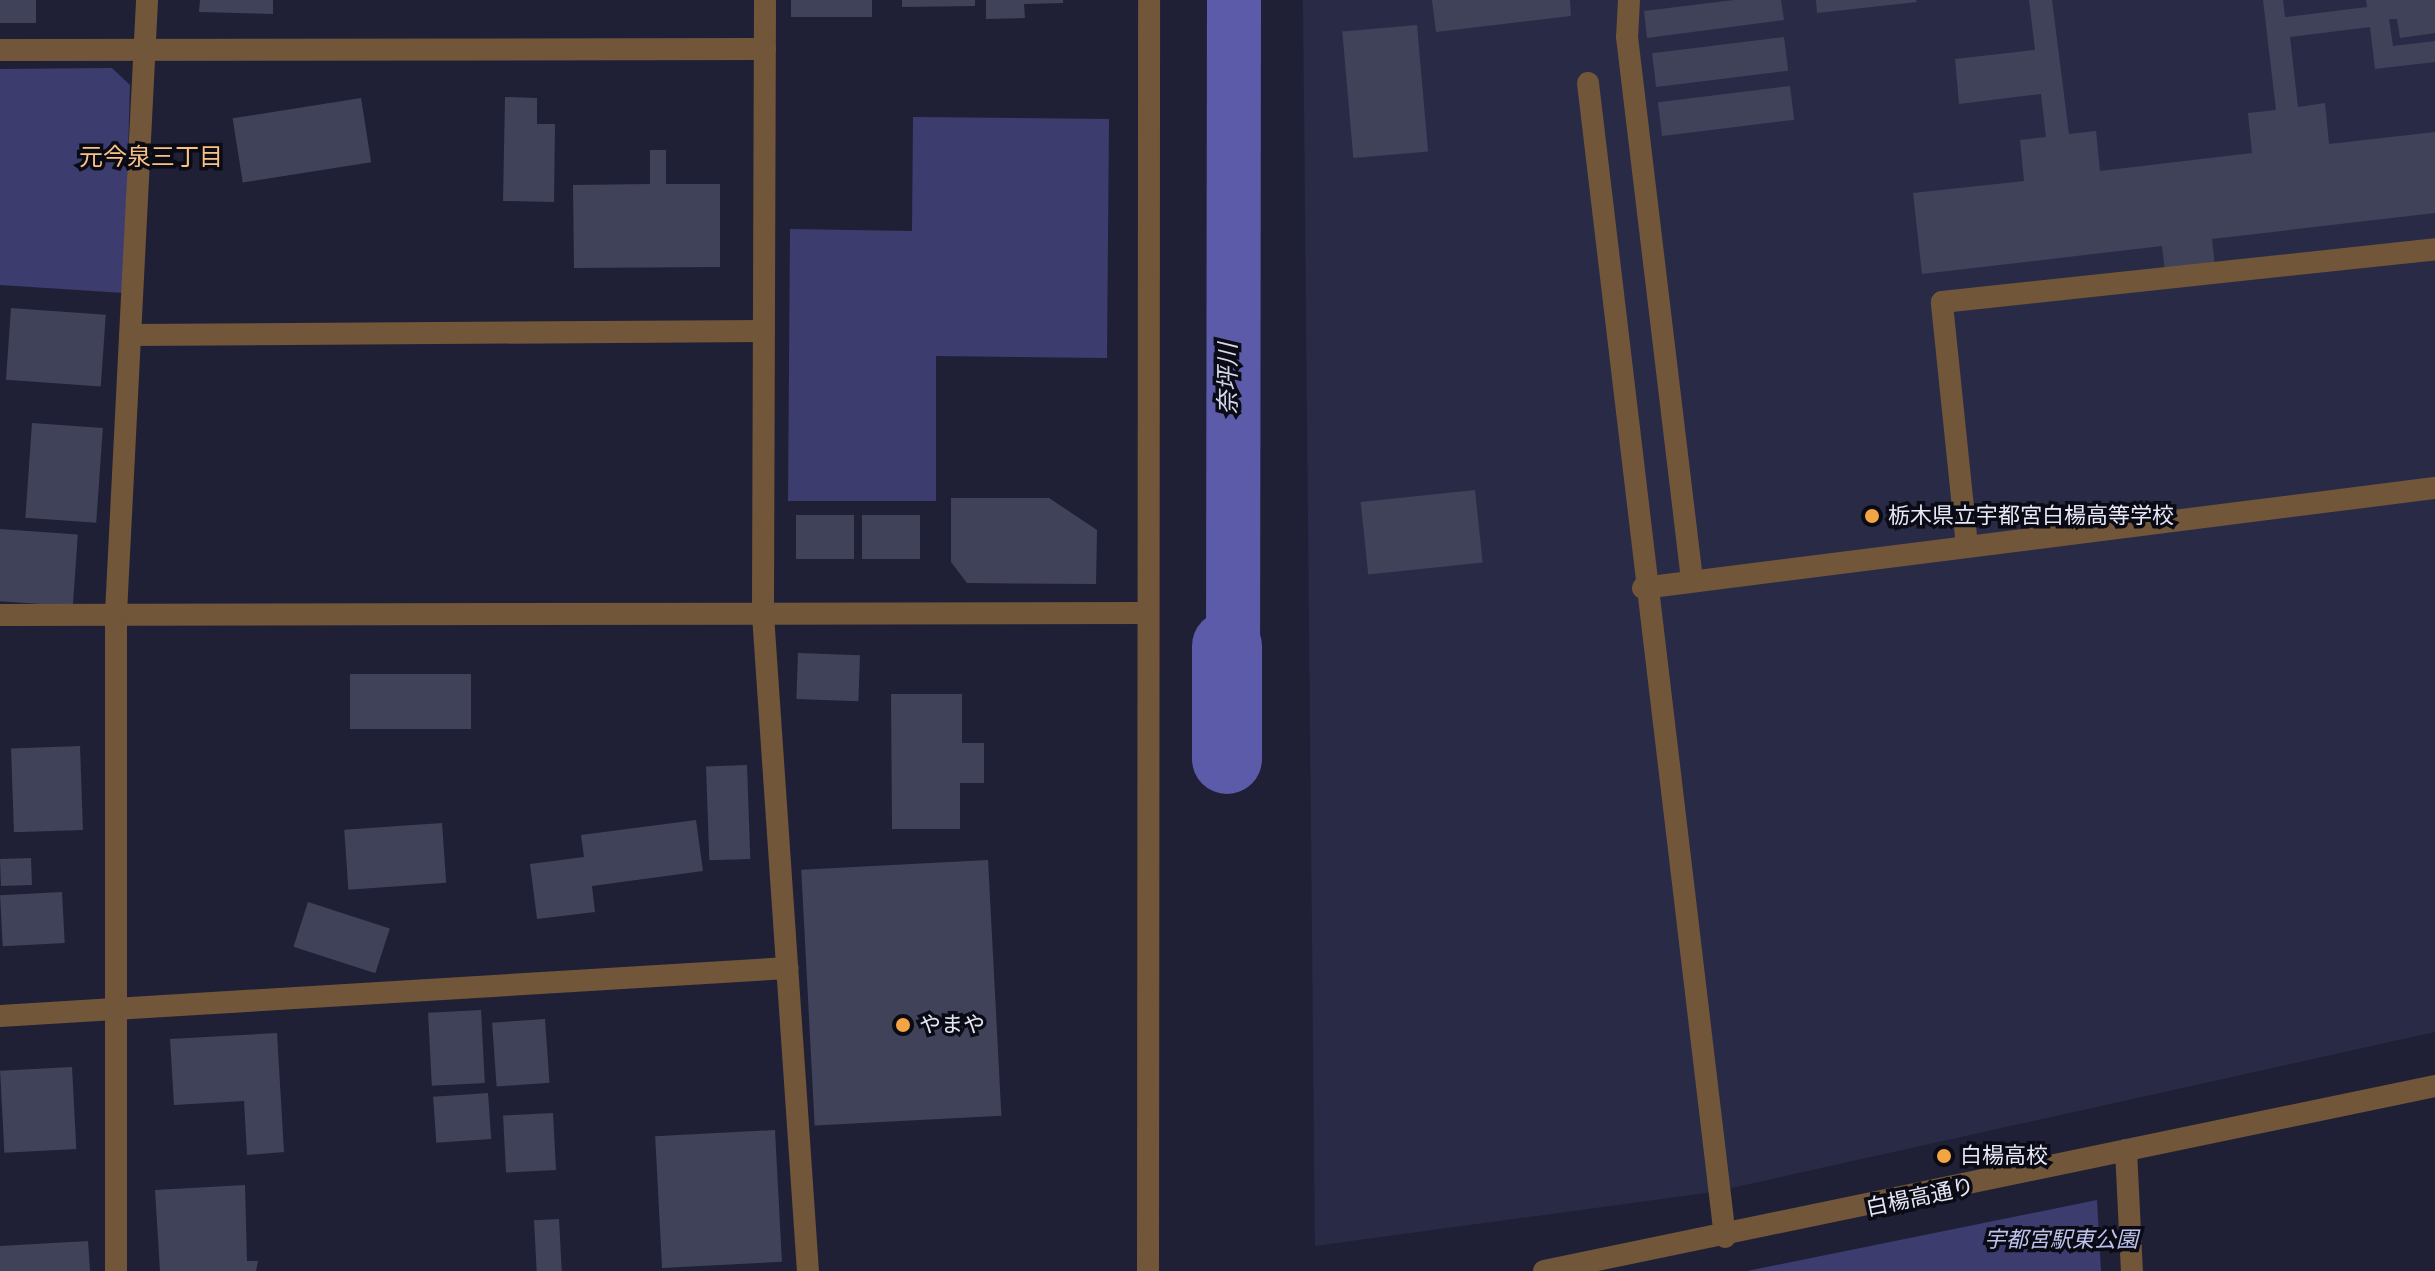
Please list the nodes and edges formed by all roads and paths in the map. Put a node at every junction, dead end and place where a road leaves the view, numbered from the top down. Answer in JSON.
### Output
{"nodes":[{"id":1,"x":147,"y":0,"type":"edge"},
{"id":2,"x":765,"y":0,"type":"edge"},
{"id":3,"x":1149,"y":0,"type":"edge"},
{"id":4,"x":1629,"y":0,"type":"edge"},
{"id":5,"x":145,"y":49,"type":"junction"},
{"id":6,"x":765,"y":49,"type":"junction"},
{"id":7,"x":0,"y":50,"type":"edge"},
{"id":8,"x":1588,"y":83,"type":"dead end"},
{"id":9,"x":2435,"y":249,"type":"edge"},
{"id":10,"x":764,"y":331,"type":"junction"},
{"id":11,"x":130,"y":335,"type":"junction"},
{"id":12,"x":2435,"y":488,"type":"edge"},
{"id":13,"x":1967,"y":546,"type":"junction"},
{"id":14,"x":1692,"y":580,"type":"junction"},
{"id":15,"x":1643,"y":588,"type":"junction"},
{"id":16,"x":116,"y":613,"type":"junction"},
{"id":17,"x":1148,"y":613,"type":"junction"},
{"id":18,"x":0,"y":615,"type":"edge"},
{"id":19,"x":763,"y":615,"type":"junction"},
{"id":20,"x":788,"y":968,"type":"junction"},
{"id":21,"x":115,"y":1010,"type":"junction"},
{"id":22,"x":0,"y":1016,"type":"edge"},
{"id":23,"x":2435,"y":1086,"type":"edge"},
{"id":24,"x":2126,"y":1150,"type":"junction"},
{"id":25,"x":1725,"y":1237,"type":"junction"},
{"id":26,"x":116,"y":1271,"type":"edge"},
{"id":27,"x":808,"y":1271,"type":"edge"},
{"id":28,"x":1148,"y":1271,"type":"edge"},
{"id":29,"x":1544,"y":1271,"type":"edge"},
{"id":30,"x":2132,"y":1271,"type":"edge"}],
"edges":[{"from":1,"to":5,"type":"street"},
{"from":2,"to":6,"type":"street"},
{"from":3,"to":17,"type":"street"},
{"from":4,"to":14,"type":"street"},
{"from":5,"to":6,"type":"street"},
{"from":5,"to":7,"type":"street"},
{"from":5,"to":11,"type":"street"},
{"from":6,"to":10,"type":"street"},
{"from":8,"to":15,"type":"street"},
{"from":9,"to":13,"type":"street"},
{"from":10,"to":11,"type":"street"},
{"from":10,"to":19,"type":"street"},
{"from":11,"to":16,"type":"street"},
{"from":12,"to":13,"type":"street"},
{"from":13,"to":14,"type":"street"},
{"from":14,"to":15,"type":"street"},
{"from":15,"to":25,"type":"street"},
{"from":16,"to":18,"type":"street"},
{"from":16,"to":19,"type":"street"},
{"from":16,"to":21,"type":"street"},
{"from":17,"to":19,"type":"street"},
{"from":17,"to":28,"type":"street"},
{"from":19,"to":20,"type":"street"},
{"from":20,"to":21,"type":"street"},
{"from":20,"to":27,"type":"street"},
{"from":21,"to":22,"type":"street"},
{"from":21,"to":26,"type":"street"},
{"from":23,"to":24,"type":"street","name":"白楊高通り"},
{"from":24,"to":25,"type":"street","name":"白楊高通り"},
{"from":24,"to":30,"type":"street"},
{"from":25,"to":29,"type":"street","name":"白楊高通り"}]}
